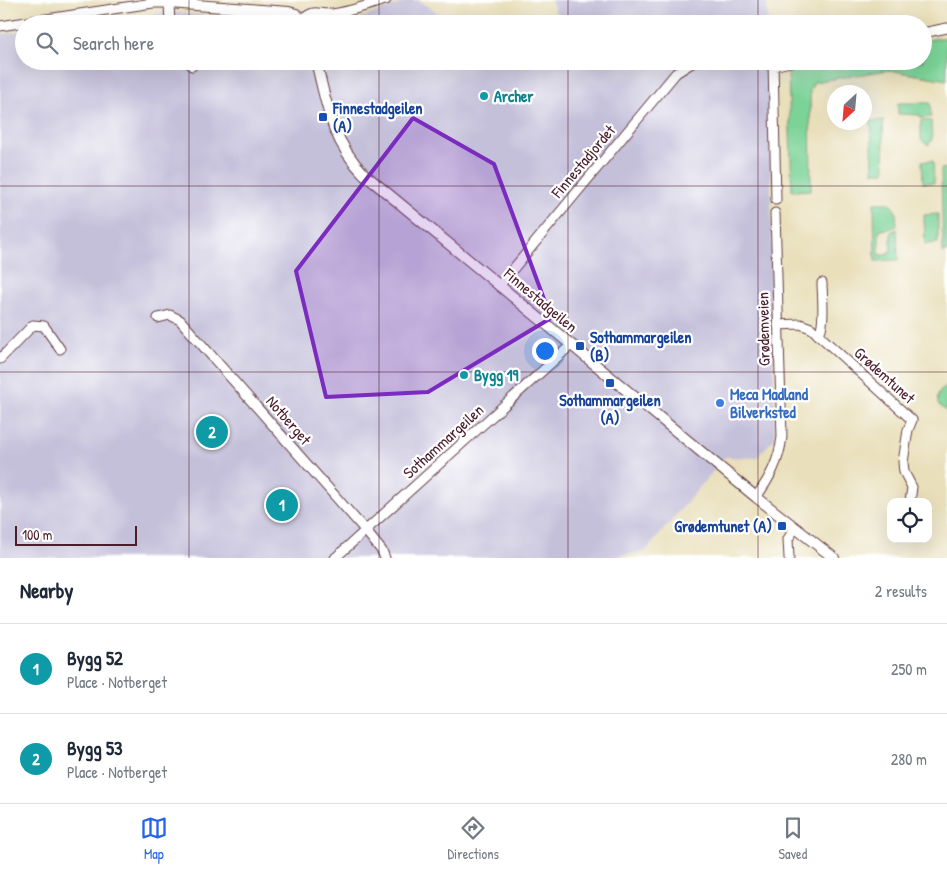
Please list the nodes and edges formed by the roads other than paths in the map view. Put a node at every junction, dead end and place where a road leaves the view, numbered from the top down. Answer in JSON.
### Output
{"nodes":[{"id":1,"x":386,"y":0,"type":"edge"},
{"id":2,"x":169,"y":1,"type":"edge"},
{"id":3,"x":119,"y":4,"type":"edge"},
{"id":4,"x":327,"y":14,"type":"joint"},
{"id":5,"x":51,"y":15,"type":"edge"},
{"id":6,"x":170,"y":15,"type":"edge"},
{"id":7,"x":297,"y":15,"type":"edge"},
{"id":8,"x":308,"y":15,"type":"edge"},
{"id":9,"x":15,"y":21,"type":"edge"},
{"id":10,"x":1,"y":23,"type":"edge"},
{"id":11,"x":947,"y":28,"type":"edge"},
{"id":12,"x":932,"y":31,"type":"edge"},
{"id":13,"x":318,"y":70,"type":"edge"},
{"id":14,"x":681,"y":70,"type":"edge"},
{"id":15,"x":773,"y":70,"type":"edge"},
{"id":16,"x":776,"y":200,"type":"dead end"},
{"id":17,"x":775,"y":213,"type":"dead end"},
{"id":18,"x":822,"y":283,"type":"dead end"},
{"id":19,"x":499,"y":286,"type":"junction"},
{"id":20,"x":158,"y":318,"type":"dead end"},
{"id":21,"x":778,"y":325,"type":"junction"},
{"id":22,"x":818,"y":335,"type":"junction"},
{"id":23,"x":571,"y":345,"type":"junction"},
{"id":24,"x":60,"y":349,"type":"dead end"},
{"id":25,"x":0,"y":359,"type":"edge"},
{"id":26,"x":756,"y":497,"type":"junction"},
{"id":27,"x":911,"y":498,"type":"edge"},
{"id":28,"x":795,"y":528,"type":"junction"},
{"id":29,"x":365,"y":530,"type":"junction"},
{"id":30,"x":383,"y":554,"type":"edge"},
{"id":31,"x":335,"y":558,"type":"edge"},
{"id":32,"x":392,"y":558,"type":"edge"},
{"id":33,"x":789,"y":558,"type":"edge"},
{"id":34,"x":834,"y":558,"type":"edge"},
{"id":35,"x":841,"y":558,"type":"edge"}],
"edges":[{"from":1,"to":4,"type":"street"},
{"from":2,"to":3,"type":"street"},
{"from":2,"to":6,"type":"street"},
{"from":2,"to":7,"type":"main road"},
{"from":3,"to":5,"type":"street"},
{"from":4,"to":8,"type":"street"},
{"from":9,"to":10,"type":"street"},
{"from":11,"to":12,"type":"street"},
{"from":13,"to":19,"type":"main road","name":"Finnestadgeilen"},
{"from":14,"to":19,"type":"street","name":"Finnestadjordet"},
{"from":15,"to":16,"type":"street"},
{"from":17,"to":21,"type":"street","name":"Grødemveien"},
{"from":18,"to":22,"type":"street"},
{"from":19,"to":23,"type":"main road","name":"Finnestadgeilen"},
{"from":20,"to":29,"type":"street","name":"Notberget"},
{"from":21,"to":22,"type":"street","name":"Grødemtunet"},
{"from":21,"to":26,"type":"street","name":"Grødemveien"},
{"from":22,"to":27,"type":"street","name":"Grødemtunet"},
{"from":23,"to":26,"type":"main road","name":"Finnestadgeilen"},
{"from":23,"to":29,"type":"street","name":"Sothammargeilen"},
{"from":24,"to":25,"type":"street"},
{"from":26,"to":28,"type":"main road","name":"Finnestadgeilen"},
{"from":28,"to":33,"type":"street"},
{"from":28,"to":34,"type":"main road","name":"Finnestadgeilen"},
{"from":28,"to":35,"type":"main road","name":"Finnestadgeilen"},
{"from":29,"to":30,"type":"street","name":"Notberget"},
{"from":29,"to":31,"type":"street","name":"Sothammargeilen"},
{"from":30,"to":32,"type":"street","name":"Notberget"}]}
